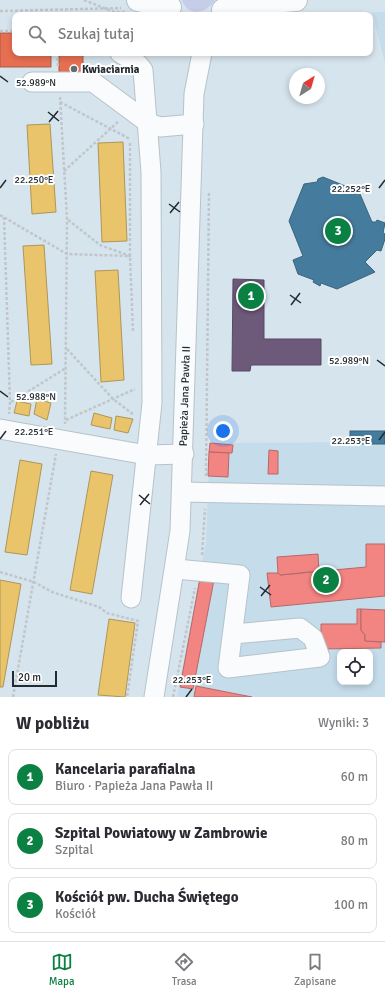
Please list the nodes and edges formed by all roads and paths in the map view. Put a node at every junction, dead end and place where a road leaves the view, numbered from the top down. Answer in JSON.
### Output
{"nodes":[{"id":1,"x":84,"y":0,"type":"edge"},
{"id":2,"x":296,"y":0,"type":"edge"},
{"id":3,"x":131,"y":7,"type":"edge"},
{"id":4,"x":172,"y":7,"type":"edge"},
{"id":5,"x":82,"y":8,"type":"junction"},
{"id":6,"x":103,"y":8,"type":"junction"},
{"id":7,"x":222,"y":8,"type":"edge"},
{"id":8,"x":0,"y":11,"type":"edge"},
{"id":9,"x":82,"y":12,"type":"edge"},
{"id":10,"x":0,"y":31,"type":"edge"},
{"id":11,"x":12,"y":31,"type":"edge"},
{"id":12,"x":57,"y":56,"type":"edge"},
{"id":13,"x":125,"y":56,"type":"edge"},
{"id":14,"x":188,"y":56,"type":"edge"},
{"id":15,"x":201,"y":56,"type":"edge"},
{"id":16,"x":32,"y":82,"type":"dead end"},
{"id":17,"x":59,"y":82,"type":"junction"},
{"id":18,"x":194,"y":94,"type":"junction"},
{"id":19,"x":60,"y":102,"type":"junction"},
{"id":20,"x":140,"y":117,"type":"junction"},
{"id":21,"x":194,"y":124,"type":"junction"},
{"id":22,"x":110,"y":129,"type":"junction"},
{"id":23,"x":130,"y":140,"type":"junction"},
{"id":24,"x":64,"y":171,"type":"junction"},
{"id":25,"x":0,"y":214,"type":"edge"},
{"id":26,"x":4,"y":217,"type":"junction"},
{"id":27,"x":67,"y":218,"type":"junction"},
{"id":28,"x":67,"y":254,"type":"junction"},
{"id":29,"x":130,"y":256,"type":"junction"},
{"id":30,"x":133,"y":334,"type":"dead end"},
{"id":31,"x":66,"y":348,"type":"junction"},
{"id":32,"x":66,"y":368,"type":"junction"},
{"id":33,"x":135,"y":381,"type":"dead end"},
{"id":34,"x":136,"y":388,"type":"junction"},
{"id":35,"x":136,"y":396,"type":"dead end"},
{"id":36,"x":113,"y":399,"type":"junction"},
{"id":37,"x":10,"y":402,"type":"junction"},
{"id":38,"x":136,"y":410,"type":"dead end"},
{"id":39,"x":66,"y":420,"type":"junction"},
{"id":40,"x":4,"y":423,"type":"edge"},
{"id":41,"x":62,"y":432,"type":"junction"},
{"id":42,"x":184,"y":454,"type":"junction"},
{"id":43,"x":147,"y":455,"type":"junction"},
{"id":44,"x":182,"y":492,"type":"junction"},
{"id":45,"x":385,"y":496,"type":"edge"},
{"id":46,"x":176,"y":569,"type":"junction"},
{"id":47,"x":0,"y":572,"type":"edge"},
{"id":48,"x":34,"y":582,"type":"junction"},
{"id":49,"x":131,"y":598,"type":"dead end"},
{"id":50,"x":233,"y":634,"type":"dead end"},
{"id":51,"x":13,"y":697,"type":"edge"},
{"id":52,"x":127,"y":697,"type":"edge"},
{"id":53,"x":154,"y":697,"type":"edge"}],
"edges":[{"from":1,"to":6,"type":"path"},
{"from":2,"to":7,"type":"main road"},
{"from":3,"to":4,"type":"main road"},
{"from":3,"to":6,"type":"path"},
{"from":5,"to":6,"type":"path"},
{"from":5,"to":8,"type":"path"},
{"from":5,"to":9,"type":"path"},
{"from":10,"to":11,"type":"path"},
{"from":12,"to":17,"type":"path"},
{"from":13,"to":20,"type":"street"},
{"from":14,"to":18,"type":"street","name":"Papieża Jana Pawła II"},
{"from":15,"to":18,"type":"street","name":"Papieża Jana Pawła II"},
{"from":16,"to":17,"type":"street"},
{"from":17,"to":19,"type":"path"},
{"from":17,"to":20,"type":"street"},
{"from":18,"to":21,"type":"street","name":"Papieża Jana Pawła II"},
{"from":19,"to":22,"type":"path"},
{"from":19,"to":24,"type":"path"},
{"from":20,"to":21,"type":"street"},
{"from":20,"to":22,"type":"path"},
{"from":20,"to":23,"type":"path"},
{"from":20,"to":43,"type":"street"},
{"from":21,"to":42,"type":"street","name":"Papieża Jana Pawła II"},
{"from":22,"to":23,"type":"path"},
{"from":22,"to":24,"type":"path"},
{"from":23,"to":29,"type":"path"},
{"from":24,"to":27,"type":"path"},
{"from":25,"to":26,"type":"path"},
{"from":26,"to":28,"type":"path"},
{"from":26,"to":37,"type":"path"},
{"from":27,"to":28,"type":"path"},
{"from":27,"to":29,"type":"path"},
{"from":28,"to":29,"type":"path"},
{"from":28,"to":31,"type":"path"},
{"from":29,"to":30,"type":"path"},
{"from":31,"to":32,"type":"path"},
{"from":31,"to":36,"type":"path"},
{"from":32,"to":37,"type":"path"},
{"from":32,"to":39,"type":"path"},
{"from":33,"to":34,"type":"path"},
{"from":34,"to":35,"type":"path"},
{"from":34,"to":36,"type":"path"},
{"from":36,"to":38,"type":"path"},
{"from":36,"to":39,"type":"path"},
{"from":37,"to":40,"type":"path"},
{"from":39,"to":41,"type":"path"},
{"from":40,"to":41,"type":"street"},
{"from":41,"to":43,"type":"street"},
{"from":41,"to":48,"type":"path"},
{"from":42,"to":43,"type":"street"},
{"from":42,"to":44,"type":"street","name":"Papieża Jana Pawła II"},
{"from":43,"to":49,"type":"street"},
{"from":44,"to":45,"type":"street"},
{"from":44,"to":46,"type":"street","name":"Papieża Jana Pawła II"},
{"from":46,"to":50,"type":"street"},
{"from":46,"to":53,"type":"street","name":"Papieża Jana Pawła II"},
{"from":47,"to":48,"type":"path"},
{"from":48,"to":51,"type":"path"},
{"from":48,"to":52,"type":"path"}]}
